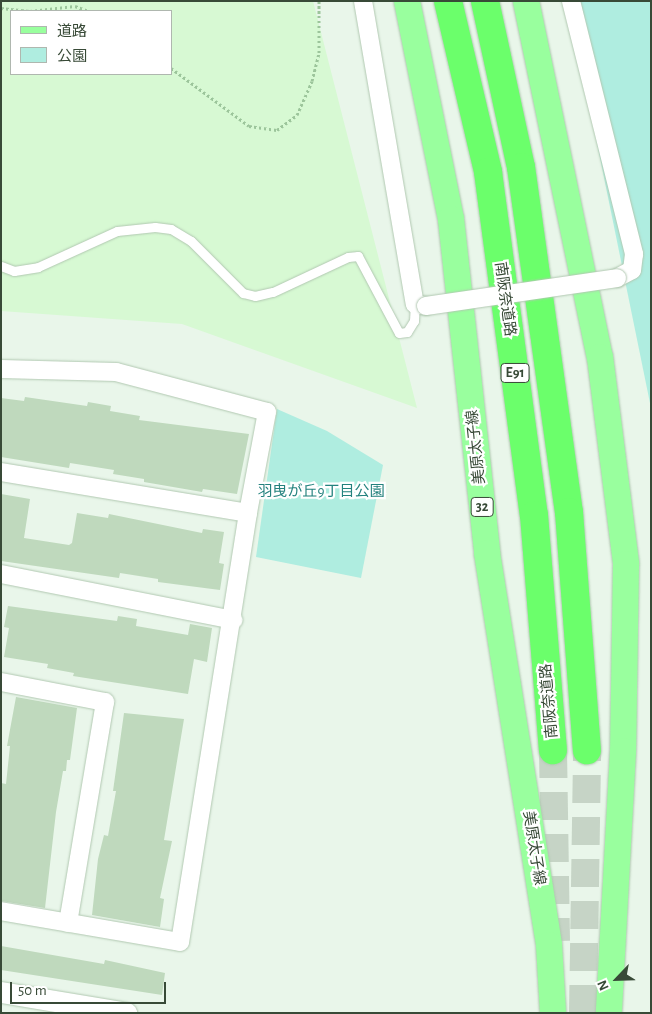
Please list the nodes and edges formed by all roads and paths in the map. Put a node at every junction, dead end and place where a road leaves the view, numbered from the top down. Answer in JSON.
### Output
{"nodes":[{"id":1,"x":318,"y":1,"type":"edge"},
{"id":2,"x":363,"y":1,"type":"edge"},
{"id":3,"x":407,"y":1,"type":"edge"},
{"id":4,"x":448,"y":1,"type":"edge"},
{"id":5,"x":485,"y":1,"type":"edge"},
{"id":6,"x":526,"y":1,"type":"edge"},
{"id":7,"x":571,"y":1,"type":"edge"},
{"id":8,"x":1,"y":8,"type":"edge"},
{"id":9,"x":20,"y":10,"type":"edge"},
{"id":10,"x":39,"y":10,"type":"edge"},
{"id":11,"x":86,"y":10,"type":"edge"},
{"id":12,"x":172,"y":69,"type":"edge"},
{"id":13,"x":1,"y":266,"type":"edge"},
{"id":14,"x":421,"y":305,"type":"junction"},
{"id":15,"x":1,"y":369,"type":"edge"},
{"id":16,"x":1,"y":472,"type":"edge"},
{"id":17,"x":248,"y":513,"type":"junction"},
{"id":18,"x":1,"y":574,"type":"edge"},
{"id":19,"x":233,"y":620,"type":"junction"},
{"id":20,"x":1,"y":682,"type":"edge"},
{"id":21,"x":553,"y":750,"type":"tunnel mouth"},
{"id":22,"x":587,"y":750,"type":"tunnel mouth"},
{"id":23,"x":1,"y":911,"type":"edge"},
{"id":24,"x":68,"y":923,"type":"junction"},
{"id":25,"x":1,"y":992,"type":"edge"},
{"id":26,"x":121,"y":1012,"type":"edge"},
{"id":27,"x":553,"y":1013,"type":"edge"},
{"id":28,"x":609,"y":1013,"type":"edge"}],
"edges":[{"from":1,"to":12,"type":"path"},
{"from":2,"to":14,"type":"street"},
{"from":3,"to":27,"type":"main road","name":"美原太子線","number":"32"},
{"from":4,"to":21,"type":"highway","name":"南阪奈道路","number":"E91"},
{"from":5,"to":22,"type":"highway","number":"E91"},
{"from":6,"to":28,"type":"main road"},
{"from":7,"to":14,"type":"street","bridge":true},
{"from":8,"to":9,"type":"path"},
{"from":10,"to":11,"type":"path"},
{"from":13,"to":14,"type":"lane"},
{"from":15,"to":17,"type":"street"},
{"from":16,"to":17,"type":"street"},
{"from":17,"to":19,"type":"street"},
{"from":18,"to":19,"type":"street"},
{"from":19,"to":24,"type":"street"},
{"from":20,"to":24,"type":"street"},
{"from":23,"to":24,"type":"street"},
{"from":25,"to":26,"type":"street"}]}
